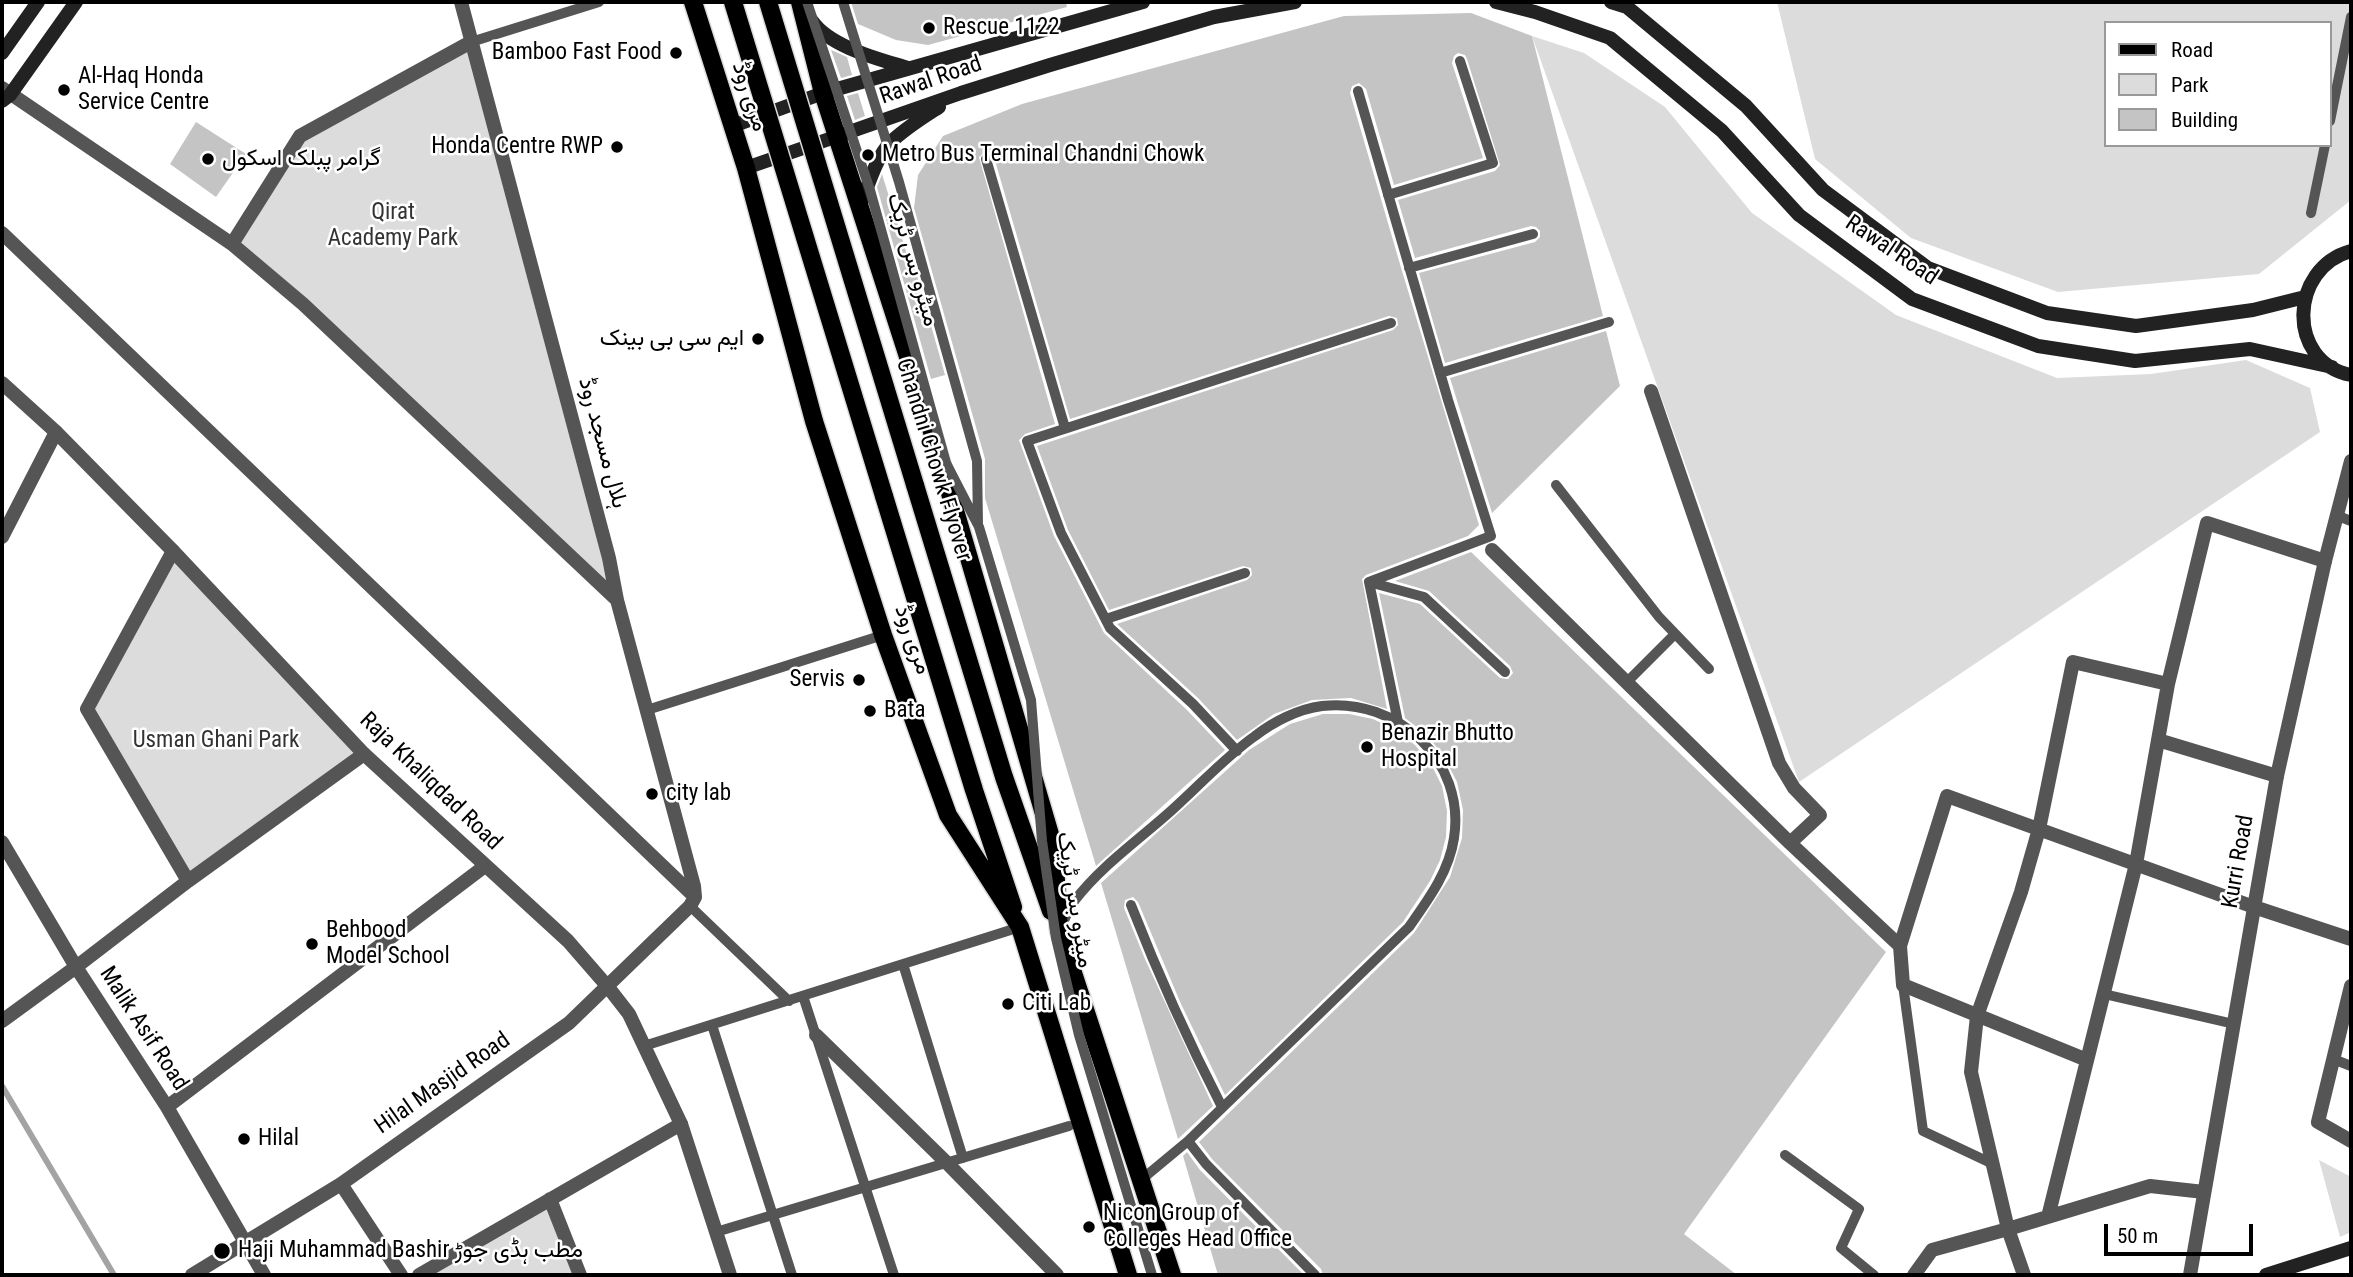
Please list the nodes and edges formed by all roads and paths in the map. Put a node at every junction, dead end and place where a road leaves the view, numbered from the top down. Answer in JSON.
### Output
{"nodes":[{"id":1,"x":38,"y":2,"type":"edge"},
{"id":2,"x":76,"y":2,"type":"edge"},
{"id":3,"x":461,"y":2,"type":"edge"},
{"id":4,"x":599,"y":2,"type":"edge"},
{"id":5,"x":693,"y":2,"type":"edge"},
{"id":6,"x":733,"y":2,"type":"edge"},
{"id":7,"x":768,"y":2,"type":"edge"},
{"id":8,"x":844,"y":2,"type":"edge"},
{"id":9,"x":1143,"y":2,"type":"edge"},
{"id":10,"x":1295,"y":2,"type":"edge"},
{"id":11,"x":1496,"y":2,"type":"edge"},
{"id":12,"x":1611,"y":2,"type":"edge"},
{"id":13,"x":803,"y":3,"type":"edge"},
{"id":14,"x":1629,"y":5,"type":"edge"},
{"id":15,"x":2351,"y":17,"type":"edge"},
{"id":16,"x":471,"y":42,"type":"junction"},
{"id":17,"x":2,"y":53,"type":"edge"},
{"id":18,"x":1460,"y":61,"type":"dead end"},
{"id":19,"x":909,"y":68,"type":"junction"},
{"id":20,"x":1358,"y":90,"type":"dead end"},
{"id":21,"x":823,"y":93,"type":"junction"},
{"id":22,"x":961,"y":93,"type":"junction"},
{"id":23,"x":4,"y":95,"type":"edge"},
{"id":24,"x":2332,"y":111,"type":"edge"},
{"id":25,"x":733,"y":125,"type":"junction"},
{"id":26,"x":837,"y":138,"type":"junction"},
{"id":27,"x":2325,"y":147,"type":"edge"},
{"id":28,"x":986,"y":159,"type":"dead end"},
{"id":29,"x":746,"y":168,"type":"junction"},
{"id":30,"x":1388,"y":195,"type":"junction"},
{"id":31,"x":859,"y":208,"type":"junction"},
{"id":32,"x":2311,"y":213,"type":"dead end"},
{"id":33,"x":2,"y":233,"type":"edge"},
{"id":34,"x":1533,"y":234,"type":"dead end"},
{"id":35,"x":2351,"y":240,"type":"edge"},
{"id":36,"x":232,"y":244,"type":"junction"},
{"id":37,"x":2351,"y":251,"type":"edge"},
{"id":38,"x":1409,"y":268,"type":"junction"},
{"id":39,"x":2320,"y":269,"type":"junction"},
{"id":40,"x":2305,"y":297,"type":"junction"},
{"id":41,"x":1609,"y":322,"type":"dead end"},
{"id":42,"x":1391,"y":323,"type":"dead end"},
{"id":43,"x":2332,"y":367,"type":"junction"},
{"id":44,"x":1440,"y":373,"type":"junction"},
{"id":45,"x":2351,"y":375,"type":"edge"},
{"id":46,"x":2,"y":383,"type":"edge"},
{"id":47,"x":1651,"y":391,"type":"dead end"},
{"id":48,"x":1065,"y":428,"type":"junction"},
{"id":49,"x":56,"y":432,"type":"junction"},
{"id":50,"x":2351,"y":461,"type":"edge"},
{"id":51,"x":1556,"y":485,"type":"dead end"},
{"id":52,"x":2345,"y":518,"type":"edge"},
{"id":53,"x":979,"y":527,"type":"junction"},
{"id":54,"x":2,"y":537,"type":"edge"},
{"id":55,"x":1492,"y":550,"type":"dead end"},
{"id":56,"x":173,"y":551,"type":"junction"},
{"id":57,"x":2325,"y":561,"type":"junction"},
{"id":58,"x":1245,"y":573,"type":"dead end"},
{"id":59,"x":1369,"y":582,"type":"junction"},
{"id":60,"x":617,"y":600,"type":"junction"},
{"id":61,"x":1106,"y":619,"type":"junction"},
{"id":62,"x":1675,"y":634,"type":"junction"},
{"id":63,"x":883,"y":635,"type":"junction"},
{"id":64,"x":1709,"y":669,"type":"dead end"},
{"id":65,"x":1505,"y":672,"type":"dead end"},
{"id":66,"x":1626,"y":683,"type":"junction"},
{"id":67,"x":2168,"y":684,"type":"junction"},
{"id":68,"x":648,"y":710,"type":"junction"},
{"id":69,"x":1398,"y":722,"type":"junction"},
{"id":70,"x":2158,"y":740,"type":"junction"},
{"id":71,"x":1237,"y":751,"type":"junction"},
{"id":72,"x":364,"y":754,"type":"junction"},
{"id":73,"x":2277,"y":776,"type":"junction"},
{"id":74,"x":2039,"y":829,"type":"junction"},
{"id":75,"x":2,"y":842,"type":"edge"},
{"id":76,"x":1790,"y":844,"type":"junction"},
{"id":77,"x":2136,"y":864,"type":"junction"},
{"id":78,"x":485,"y":866,"type":"junction"},
{"id":79,"x":188,"y":881,"type":"junction"},
{"id":80,"x":692,"y":902,"type":"junction"},
{"id":81,"x":1131,"y":905,"type":"dead end"},
{"id":82,"x":2254,"y":907,"type":"junction"},
{"id":83,"x":1020,"y":927,"type":"junction"},
{"id":84,"x":1059,"y":930,"type":"junction"},
{"id":85,"x":2351,"y":939,"type":"edge"},
{"id":86,"x":1900,"y":946,"type":"junction"},
{"id":87,"x":903,"y":964,"type":"junction"},
{"id":88,"x":76,"y":967,"type":"junction"},
{"id":89,"x":1903,"y":985,"type":"junction"},
{"id":90,"x":2351,"y":986,"type":"edge"},
{"id":91,"x":608,"y":987,"type":"junction"},
{"id":92,"x":2104,"y":994,"type":"junction"},
{"id":93,"x":803,"y":996,"type":"junction"},
{"id":94,"x":789,"y":1001,"type":"junction"},
{"id":95,"x":1977,"y":1016,"type":"junction"},
{"id":96,"x":2,"y":1021,"type":"edge"},
{"id":97,"x":2234,"y":1024,"type":"junction"},
{"id":98,"x":712,"y":1026,"type":"junction"},
{"id":99,"x":816,"y":1035,"type":"junction"},
{"id":100,"x":644,"y":1046,"type":"junction"},
{"id":101,"x":2333,"y":1059,"type":"junction"},
{"id":102,"x":2087,"y":1060,"type":"junction"},
{"id":103,"x":2351,"y":1066,"type":"edge"},
{"id":104,"x":167,"y":1107,"type":"junction"},
{"id":105,"x":1222,"y":1107,"type":"junction"},
{"id":106,"x":681,"y":1124,"type":"junction"},
{"id":107,"x":1069,"y":1126,"type":"dead end"},
{"id":108,"x":1188,"y":1141,"type":"junction"},
{"id":109,"x":2351,"y":1141,"type":"edge"},
{"id":110,"x":1785,"y":1155,"type":"dead end"},
{"id":111,"x":963,"y":1158,"type":"junction"},
{"id":112,"x":947,"y":1163,"type":"junction"},
{"id":113,"x":1993,"y":1164,"type":"junction"},
{"id":114,"x":1141,"y":1180,"type":"junction"},
{"id":115,"x":341,"y":1184,"type":"junction"},
{"id":116,"x":865,"y":1187,"type":"junction"},
{"id":117,"x":2204,"y":1192,"type":"junction"},
{"id":118,"x":550,"y":1199,"type":"junction"},
{"id":119,"x":773,"y":1215,"type":"junction"},
{"id":120,"x":2048,"y":1217,"type":"junction"},
{"id":121,"x":2008,"y":1229,"type":"junction"},
{"id":122,"x":716,"y":1232,"type":"junction"},
{"id":123,"x":247,"y":1241,"type":"junction"},
{"id":124,"x":2351,"y":1248,"type":"edge"},
{"id":125,"x":1868,"y":1273,"type":"edge"},
{"id":126,"x":192,"y":1275,"type":"edge"},
{"id":127,"x":264,"y":1275,"type":"edge"},
{"id":128,"x":401,"y":1275,"type":"edge"},
{"id":129,"x":419,"y":1275,"type":"edge"},
{"id":130,"x":580,"y":1275,"type":"edge"},
{"id":131,"x":730,"y":1275,"type":"edge"},
{"id":132,"x":792,"y":1275,"type":"edge"},
{"id":133,"x":894,"y":1275,"type":"edge"},
{"id":134,"x":1057,"y":1275,"type":"edge"},
{"id":135,"x":1128,"y":1275,"type":"edge"},
{"id":136,"x":1152,"y":1275,"type":"edge"},
{"id":137,"x":1172,"y":1275,"type":"edge"},
{"id":138,"x":1315,"y":1275,"type":"edge"},
{"id":139,"x":1914,"y":1275,"type":"edge"},
{"id":140,"x":2024,"y":1275,"type":"edge"},
{"id":141,"x":2190,"y":1275,"type":"edge"},
{"id":142,"x":2266,"y":1275,"type":"edge"}],
"edges":[{"from":1,"to":17,"type":"main road"},
{"from":2,"to":23,"type":"main road"},
{"from":3,"to":16,"type":"street","name":"ہلال مسجد روڈ"},
{"from":4,"to":16,"type":"lane"},
{"from":5,"to":25,"type":"main road","name":"مری روڈ"},
{"from":6,"to":83,"type":"main road","bridge":true},
{"from":7,"to":84,"type":"main road","name":"Chandni Chowk Flyover","bridge":true},
{"from":8,"to":53,"type":"lane","name":"میٹرو بس ٹریک","bridge":true},
{"from":9,"to":19,"type":"main road","name":"Rawal Road"},
{"from":10,"to":22,"type":"main road","name":"Rawal Road"},
{"from":11,"to":43,"type":"main road","name":"Rawal Road"},
{"from":12,"to":14,"type":"main road","name":"Rawal Road"},
{"from":13,"to":19,"type":"main road"},
{"from":13,"to":21,"type":"main road"},
{"from":13,"to":53,"type":"lane","name":"میٹرو بس ٹریک","bridge":true},
{"from":14,"to":40,"type":"main road","name":"Rawal Road"},
{"from":15,"to":24,"type":"lane"},
{"from":16,"to":36,"type":"street"},
{"from":16,"to":60,"type":"street","name":"ہلال مسجد روڈ"},
{"from":18,"to":30,"type":"lane"},
{"from":19,"to":21,"type":"main road","name":"Rawal Road"},
{"from":20,"to":30,"type":"lane"},
{"from":21,"to":25,"type":"main road","name":"Rawal Road"},
{"from":21,"to":26,"type":"main road"},
{"from":22,"to":26,"type":"main road","name":"Rawal Road"},
{"from":22,"to":31,"type":"main road"},
{"from":23,"to":36,"type":"street"},
{"from":25,"to":29,"type":"main road","name":"مری روڈ"},
{"from":26,"to":29,"type":"main road","name":"Rawal Road"},
{"from":26,"to":31,"type":"main road"},
{"from":27,"to":32,"type":"lane"},
{"from":28,"to":48,"type":"lane"},
{"from":29,"to":63,"type":"main road","name":"مری روڈ"},
{"from":30,"to":38,"type":"lane"},
{"from":31,"to":84,"type":"main road"},
{"from":33,"to":80,"type":"street"},
{"from":34,"to":38,"type":"lane"},
{"from":35,"to":39,"type":"main road"},
{"from":36,"to":60,"type":"street"},
{"from":37,"to":39,"type":"main road"},
{"from":38,"to":44,"type":"lane"},
{"from":39,"to":40,"type":"main road"},
{"from":40,"to":43,"type":"main road"},
{"from":41,"to":44,"type":"lane"},
{"from":42,"to":48,"type":"lane"},
{"from":43,"to":45,"type":"main road"},
{"from":44,"to":59,"type":"lane"},
{"from":46,"to":49,"type":"street","name":"Raja Khaliqdad Road"},
{"from":47,"to":76,"type":"street"},
{"from":48,"to":61,"type":"lane"},
{"from":49,"to":54,"type":"street"},
{"from":49,"to":56,"type":"street","name":"Raja Khaliqdad Road"},
{"from":50,"to":52,"type":"street","name":"Kurri Road"},
{"from":51,"to":62,"type":"lane"},
{"from":52,"to":57,"type":"street","name":"Kurri Road"},
{"from":53,"to":136,"type":"lane","name":"میٹرو بس ٹریک","bridge":true},
{"from":55,"to":66,"type":"street"},
{"from":56,"to":72,"type":"street","name":"Raja Khaliqdad Road"},
{"from":56,"to":79,"type":"street"},
{"from":57,"to":67,"type":"street"},
{"from":57,"to":73,"type":"street","name":"Kurri Road"},
{"from":58,"to":61,"type":"lane"},
{"from":59,"to":65,"type":"lane"},
{"from":59,"to":69,"type":"lane"},
{"from":60,"to":68,"type":"street","name":"ہلال مسجد روڈ"},
{"from":61,"to":71,"type":"lane"},
{"from":62,"to":64,"type":"lane"},
{"from":62,"to":66,"type":"lane"},
{"from":63,"to":68,"type":"lane"},
{"from":63,"to":83,"type":"main road","name":"مری روڈ"},
{"from":66,"to":76,"type":"street"},
{"from":67,"to":70,"type":"street"},
{"from":67,"to":74,"type":"street"},
{"from":68,"to":80,"type":"street","name":"ہلال مسجد روڈ"},
{"from":69,"to":71,"type":"lane"},
{"from":69,"to":105,"type":"lane"},
{"from":70,"to":73,"type":"street"},
{"from":70,"to":77,"type":"street"},
{"from":71,"to":84,"type":"lane"},
{"from":72,"to":78,"type":"street","name":"Raja Khaliqdad Road"},
{"from":72,"to":79,"type":"street"},
{"from":73,"to":82,"type":"street","name":"Kurri Road"},
{"from":74,"to":77,"type":"street"},
{"from":74,"to":86,"type":"street"},
{"from":74,"to":95,"type":"street"},
{"from":75,"to":88,"type":"street","name":"Malik Asif Road"},
{"from":76,"to":86,"type":"street"},
{"from":77,"to":82,"type":"street"},
{"from":77,"to":92,"type":"street"},
{"from":78,"to":91,"type":"street","name":"Raja Khaliqdad Road"},
{"from":78,"to":104,"type":"street"},
{"from":79,"to":88,"type":"street"},
{"from":80,"to":91,"type":"street","name":"Hilal Masjid Road"},
{"from":80,"to":94,"type":"lane"},
{"from":81,"to":105,"type":"lane"},
{"from":82,"to":85,"type":"street"},
{"from":82,"to":97,"type":"street","name":"Kurri Road"},
{"from":83,"to":87,"type":"lane"},
{"from":83,"to":135,"type":"main road","name":"مری روڈ"},
{"from":84,"to":114,"type":"main road"},
{"from":86,"to":89,"type":"street"},
{"from":87,"to":93,"type":"lane"},
{"from":87,"to":111,"type":"lane"},
{"from":88,"to":96,"type":"street"},
{"from":88,"to":104,"type":"street","name":"Malik Asif Road"},
{"from":89,"to":95,"type":"street"},
{"from":89,"to":113,"type":"lane"},
{"from":90,"to":101,"type":"street"},
{"from":91,"to":100,"type":"street","name":"Raja Khaliqdad Road"},
{"from":91,"to":115,"type":"street","name":"Hilal Masjid Road"},
{"from":92,"to":97,"type":"lane"},
{"from":92,"to":102,"type":"street"},
{"from":93,"to":94,"type":"lane"},
{"from":93,"to":99,"type":"lane"},
{"from":94,"to":98,"type":"lane"},
{"from":95,"to":102,"type":"street"},
{"from":95,"to":113,"type":"street"},
{"from":97,"to":117,"type":"street","name":"Kurri Road"},
{"from":98,"to":100,"type":"lane"},
{"from":98,"to":119,"type":"lane"},
{"from":99,"to":112,"type":"street"},
{"from":99,"to":116,"type":"lane"},
{"from":100,"to":106,"type":"street","name":"Raja Khaliqdad Road"},
{"from":101,"to":103,"type":"lane"},
{"from":101,"to":109,"type":"street"},
{"from":102,"to":120,"type":"street"},
{"from":104,"to":123,"type":"street","name":"Malik Asif Road"},
{"from":105,"to":108,"type":"lane"},
{"from":106,"to":118,"type":"street"},
{"from":106,"to":122,"type":"street","name":"Raja Khaliqdad Road"},
{"from":107,"to":111,"type":"lane"},
{"from":108,"to":114,"type":"lane"},
{"from":108,"to":138,"type":"lane"},
{"from":110,"to":125,"type":"lane"},
{"from":111,"to":112,"type":"lane"},
{"from":112,"to":116,"type":"lane"},
{"from":112,"to":134,"type":"street"},
{"from":113,"to":121,"type":"street"},
{"from":114,"to":137,"type":"main road"},
{"from":115,"to":123,"type":"street","name":"Hilal Masjid Road"},
{"from":115,"to":128,"type":"street"},
{"from":116,"to":119,"type":"lane"},
{"from":116,"to":133,"type":"lane"},
{"from":117,"to":120,"type":"street"},
{"from":117,"to":141,"type":"street","name":"Kurri Road"},
{"from":118,"to":129,"type":"street"},
{"from":118,"to":130,"type":"street"},
{"from":119,"to":122,"type":"lane"},
{"from":119,"to":132,"type":"lane"},
{"from":120,"to":121,"type":"street"},
{"from":121,"to":139,"type":"street"},
{"from":121,"to":140,"type":"street"},
{"from":122,"to":131,"type":"street","name":"Raja Khaliqdad Road"},
{"from":123,"to":126,"type":"street","name":"Hilal Masjid Road"},
{"from":123,"to":127,"type":"street","name":"Malik Asif Road"},
{"from":124,"to":142,"type":"main road"}]}
